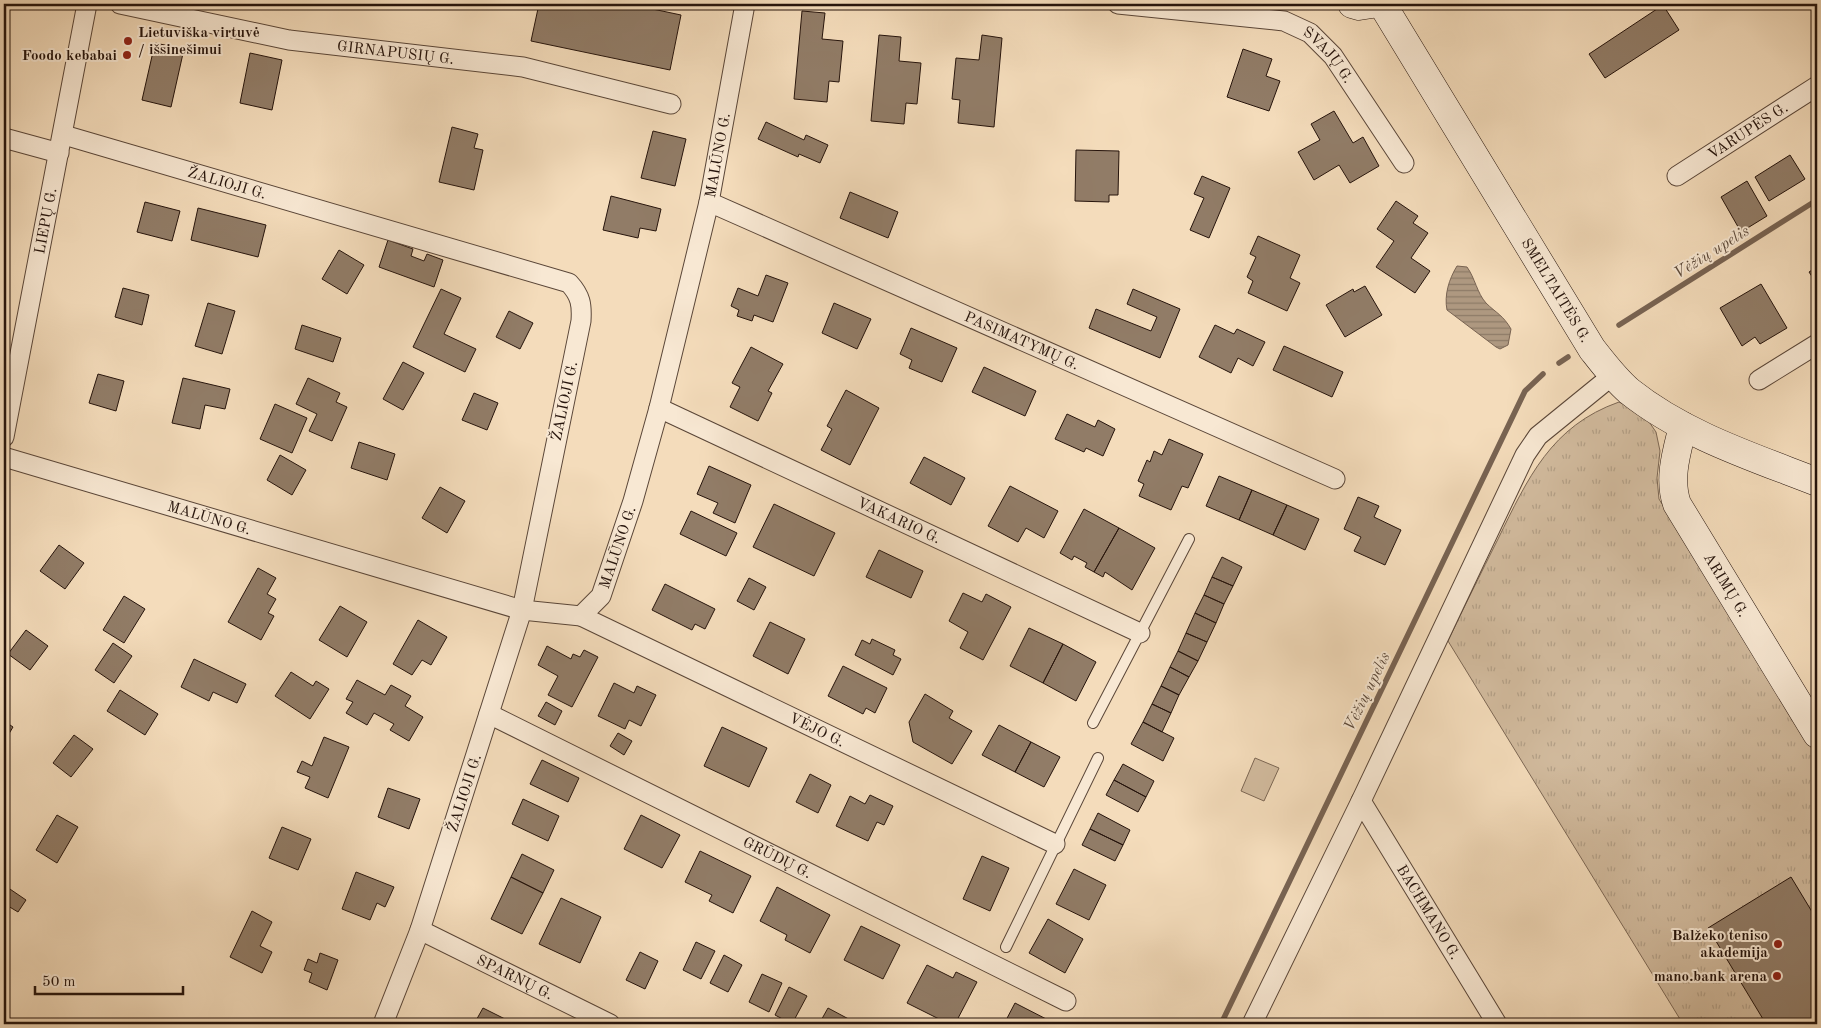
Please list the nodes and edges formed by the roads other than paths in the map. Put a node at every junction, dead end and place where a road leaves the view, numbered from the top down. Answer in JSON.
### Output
{"nodes":[{"id":1,"x":87,"y":4,"type":"edge"},
{"id":2,"x":120,"y":4,"type":"edge"},
{"id":3,"x":745,"y":4,"type":"edge"},
{"id":4,"x":1118,"y":4,"type":"edge"},
{"id":5,"x":1352,"y":4,"type":"edge"},
{"id":6,"x":1372,"y":4,"type":"edge"},
{"id":7,"x":1382,"y":4,"type":"edge"},
{"id":8,"x":1817,"y":86,"type":"edge"},
{"id":9,"x":670,"y":104,"type":"dead end"},
{"id":10,"x":4,"y":138,"type":"edge"},
{"id":11,"x":61,"y":144,"type":"junction"},
{"id":12,"x":1404,"y":163,"type":"dead end"},
{"id":13,"x":1678,"y":176,"type":"dead end"},
{"id":14,"x":710,"y":202,"type":"junction"},
{"id":15,"x":1817,"y":344,"type":"edge"},
{"id":16,"x":1613,"y":375,"type":"junction"},
{"id":17,"x":1759,"y":380,"type":"dead end"},
{"id":18,"x":659,"y":408,"type":"junction"},
{"id":19,"x":1683,"y":426,"type":"junction"},
{"id":20,"x":4,"y":437,"type":"edge"},
{"id":21,"x":4,"y":457,"type":"edge"},
{"id":22,"x":1334,"y":479,"type":"dead end"},
{"id":23,"x":1817,"y":482,"type":"edge"},
{"id":24,"x":1189,"y":539,"type":"dead end"},
{"id":25,"x":522,"y":610,"type":"junction"},
{"id":26,"x":581,"y":616,"type":"junction"},
{"id":27,"x":1140,"y":633,"type":"junction"},
{"id":28,"x":489,"y":714,"type":"junction"},
{"id":29,"x":1094,"y":723,"type":"dead end"},
{"id":30,"x":1817,"y":734,"type":"edge"},
{"id":31,"x":1098,"y":758,"type":"dead end"},
{"id":32,"x":1361,"y":801,"type":"junction"},
{"id":33,"x":1055,"y":844,"type":"junction"},
{"id":34,"x":420,"y":930,"type":"junction"},
{"id":35,"x":1006,"y":947,"type":"dead end"},
{"id":36,"x":1066,"y":1001,"type":"dead end"},
{"id":37,"x":383,"y":1024,"type":"edge"},
{"id":38,"x":610,"y":1024,"type":"edge"},
{"id":39,"x":1252,"y":1024,"type":"edge"},
{"id":40,"x":1497,"y":1024,"type":"edge"}],
"edges":[{"from":1,"to":11,"type":"street","name":"LIEPŲ G."},
{"from":2,"to":9,"type":"street","name":"GIRNAPUSIŲ G."},
{"from":3,"to":14,"type":"street","name":"MALŪNO G."},
{"from":4,"to":12,"type":"street","name":"SVAJŲ G."},
{"from":5,"to":6,"type":"main road"},
{"from":7,"to":16,"type":"main road","name":"SMELTAITĖS G."},
{"from":8,"to":13,"type":"street","name":"VARUPĖS G."},
{"from":10,"to":11,"type":"street","name":"ŽALIOJI G."},
{"from":11,"to":20,"type":"street","name":"LIEPŲ G."},
{"from":11,"to":25,"type":"street","name":"ŽALIOJI G."},
{"from":14,"to":18,"type":"street","name":"MALŪNO G."},
{"from":14,"to":22,"type":"street","name":"PASIMATYMŲ G."},
{"from":15,"to":17,"type":"street"},
{"from":16,"to":19,"type":"main road","name":"SMELTAITĖS G."},
{"from":16,"to":32,"type":"street"},
{"from":18,"to":26,"type":"street","name":"MALŪNO G."},
{"from":18,"to":27,"type":"street","name":"VAKARIO G."},
{"from":19,"to":23,"type":"main road","name":"SMELTAITĖS G."},
{"from":19,"to":30,"type":"main road","name":"ARIMŲ G."},
{"from":21,"to":25,"type":"street","name":"MALŪNO G."},
{"from":24,"to":27,"type":"lane"},
{"from":25,"to":26,"type":"street","name":"MALŪNO G."},
{"from":25,"to":28,"type":"street","name":"ŽALIOJI G."},
{"from":26,"to":33,"type":"street","name":"VĖJO G."},
{"from":27,"to":29,"type":"lane"},
{"from":28,"to":34,"type":"street","name":"ŽALIOJI G."},
{"from":28,"to":36,"type":"street","name":"GRŪDŲ G."},
{"from":31,"to":33,"type":"lane"},
{"from":32,"to":39,"type":"street"},
{"from":32,"to":40,"type":"street","name":"BACHMANO G."},
{"from":33,"to":35,"type":"lane"},
{"from":34,"to":37,"type":"street","name":"ŽALIOJI G."},
{"from":34,"to":38,"type":"street","name":"SPARNŲ G."}]}
